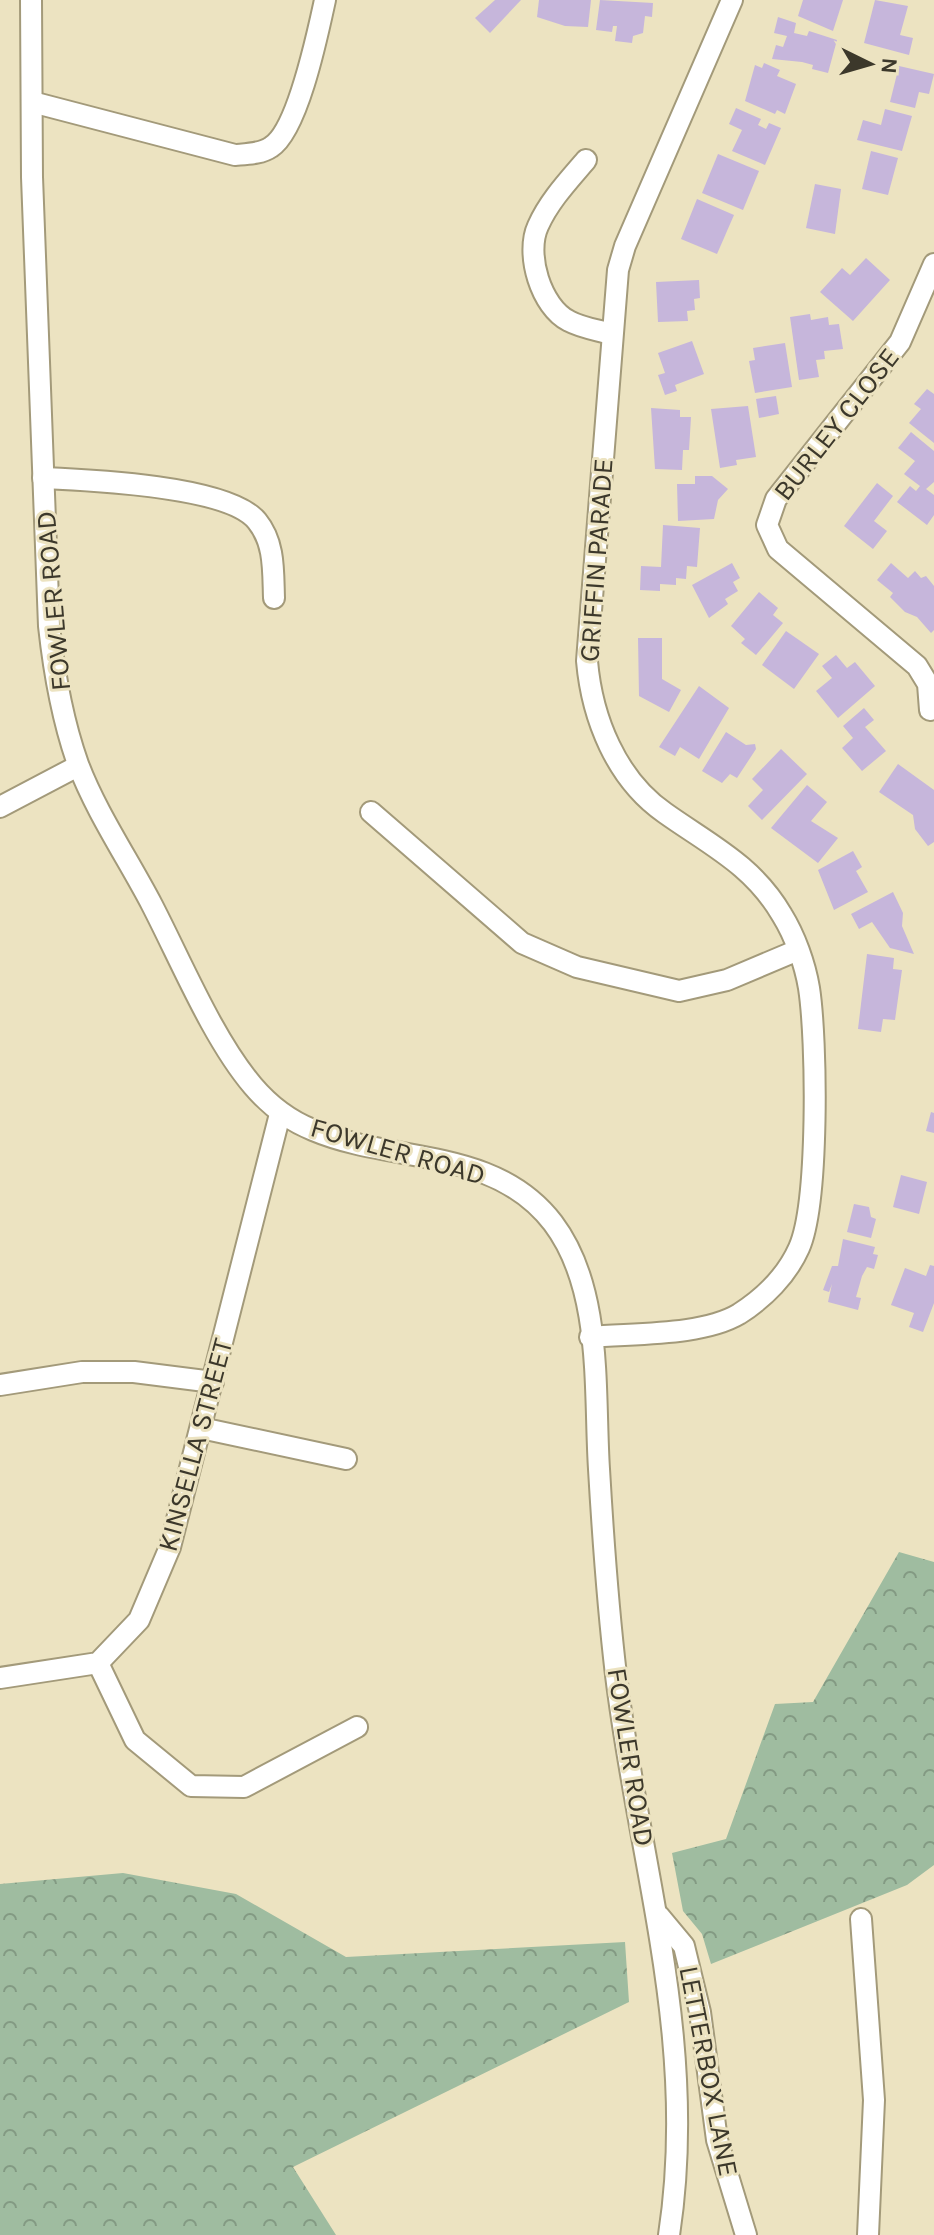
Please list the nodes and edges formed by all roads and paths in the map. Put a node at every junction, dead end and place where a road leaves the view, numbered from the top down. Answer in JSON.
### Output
{"nodes":[{"id":1,"x":31,"y":0,"type":"edge"},
{"id":2,"x":325,"y":0,"type":"edge"},
{"id":3,"x":732,"y":0,"type":"edge"},
{"id":4,"x":32,"y":102,"type":"junction"},
{"id":5,"x":586,"y":160,"type":"dead end"},
{"id":6,"x":934,"y":264,"type":"edge"},
{"id":7,"x":611,"y":334,"type":"junction"},
{"id":8,"x":43,"y":478,"type":"junction"},
{"id":9,"x":274,"y":598,"type":"dead end"},
{"id":10,"x":930,"y":710,"type":"dead end"},
{"id":11,"x":78,"y":766,"type":"junction"},
{"id":12,"x":0,"y":807,"type":"edge"},
{"id":13,"x":371,"y":812,"type":"dead end"},
{"id":14,"x":798,"y":950,"type":"junction"},
{"id":15,"x":280,"y":1114,"type":"junction"},
{"id":16,"x":590,"y":1337,"type":"junction"},
{"id":17,"x":213,"y":1382,"type":"junction"},
{"id":18,"x":0,"y":1385,"type":"edge"},
{"id":19,"x":201,"y":1428,"type":"junction"},
{"id":20,"x":346,"y":1459,"type":"dead end"},
{"id":21,"x":98,"y":1663,"type":"junction"},
{"id":22,"x":0,"y":1678,"type":"edge"},
{"id":23,"x":357,"y":1727,"type":"dead end"},
{"id":24,"x":658,"y":1915,"type":"junction"},
{"id":25,"x":861,"y":1919,"type":"dead end"},
{"id":26,"x":669,"y":2235,"type":"edge"},
{"id":27,"x":746,"y":2235,"type":"edge"},
{"id":28,"x":868,"y":2235,"type":"edge"}],
"edges":[{"from":1,"to":4,"type":"street","name":"FOWLER ROAD"},
{"from":2,"to":4,"type":"street"},
{"from":3,"to":7,"type":"street","name":"GRIFFIN PARADE"},
{"from":4,"to":8,"type":"street","name":"FOWLER ROAD"},
{"from":5,"to":7,"type":"street"},
{"from":6,"to":10,"type":"street","name":"BURLEY CLOSE"},
{"from":7,"to":14,"type":"street","name":"GRIFFIN PARADE"},
{"from":8,"to":9,"type":"street"},
{"from":8,"to":11,"type":"street","name":"FOWLER ROAD"},
{"from":11,"to":12,"type":"street"},
{"from":11,"to":15,"type":"street","name":"FOWLER ROAD"},
{"from":13,"to":14,"type":"street"},
{"from":14,"to":16,"type":"street","name":"GRIFFIN PARADE"},
{"from":15,"to":16,"type":"street","name":"FOWLER ROAD"},
{"from":15,"to":17,"type":"street","name":"KINSELLA STREET"},
{"from":16,"to":24,"type":"street","name":"FOWLER ROAD"},
{"from":17,"to":18,"type":"street"},
{"from":17,"to":19,"type":"street","name":"KINSELLA STREET"},
{"from":19,"to":20,"type":"street"},
{"from":19,"to":21,"type":"street","name":"KINSELLA STREET"},
{"from":21,"to":22,"type":"street"},
{"from":21,"to":23,"type":"street"},
{"from":24,"to":26,"type":"street","name":"FOWLER ROAD"},
{"from":24,"to":27,"type":"street","name":"LETTERBOX LANE"},
{"from":25,"to":28,"type":"street"}]}
